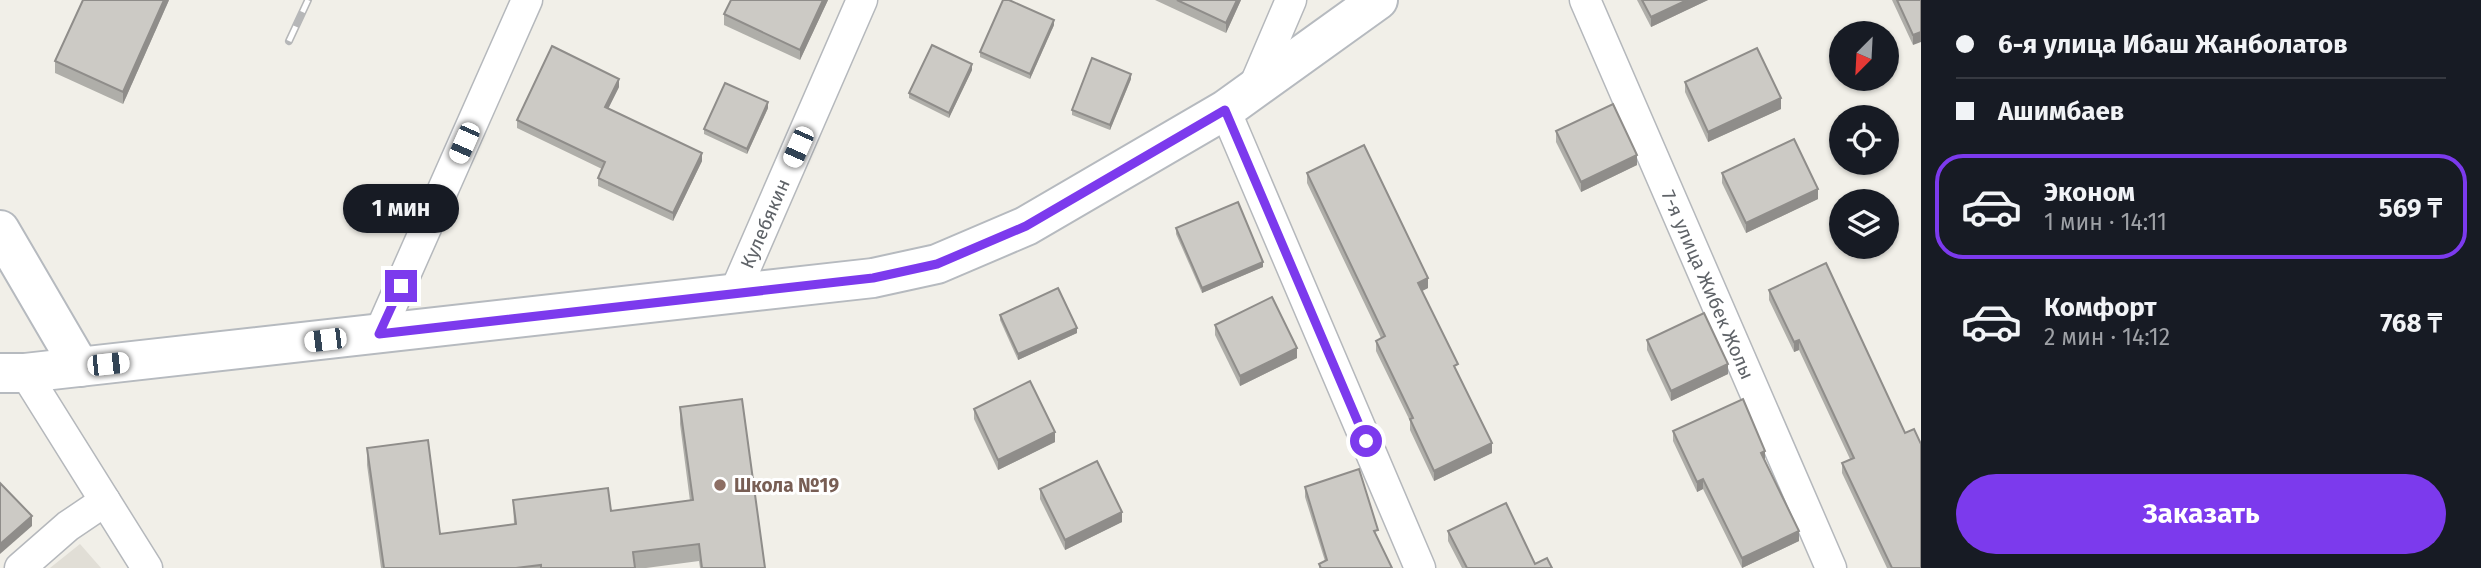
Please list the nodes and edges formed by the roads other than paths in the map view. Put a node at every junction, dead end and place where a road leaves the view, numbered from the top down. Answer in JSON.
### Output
{"nodes":[{"id":1,"x":527,"y":0,"type":"edge"},
{"id":2,"x":862,"y":0,"type":"edge"},
{"id":3,"x":1291,"y":0,"type":"edge"},
{"id":4,"x":1378,"y":0,"type":"edge"},
{"id":5,"x":1585,"y":0,"type":"edge"},
{"id":6,"x":1239,"y":100,"type":"junction"},
{"id":7,"x":0,"y":230,"type":"edge"},
{"id":8,"x":734,"y":294,"type":"junction"},
{"id":9,"x":379,"y":334,"type":"junction"},
{"id":10,"x":80,"y":367,"type":"junction"},
{"id":11,"x":13,"y":373,"type":"edge"},
{"id":12,"x":105,"y":501,"type":"junction"},
{"id":13,"x":20,"y":568,"type":"edge"},
{"id":14,"x":147,"y":568,"type":"edge"},
{"id":15,"x":1420,"y":568,"type":"edge"},
{"id":16,"x":1831,"y":568,"type":"edge"}],
"edges":[{"from":1,"to":9,"type":"street"},
{"from":2,"to":8,"type":"street","name":"Кулебякин"},
{"from":3,"to":6,"type":"street"},
{"from":4,"to":6,"type":"street"},
{"from":5,"to":16,"type":"street","name":"7-я улица Жибек Жолы"},
{"from":6,"to":8,"type":"street"},
{"from":6,"to":15,"type":"street"},
{"from":7,"to":10,"type":"street"},
{"from":8,"to":9,"type":"street"},
{"from":9,"to":10,"type":"street"},
{"from":10,"to":11,"type":"street"},
{"from":11,"to":12,"type":"street"},
{"from":12,"to":13,"type":"street"},
{"from":12,"to":14,"type":"street"}]}
